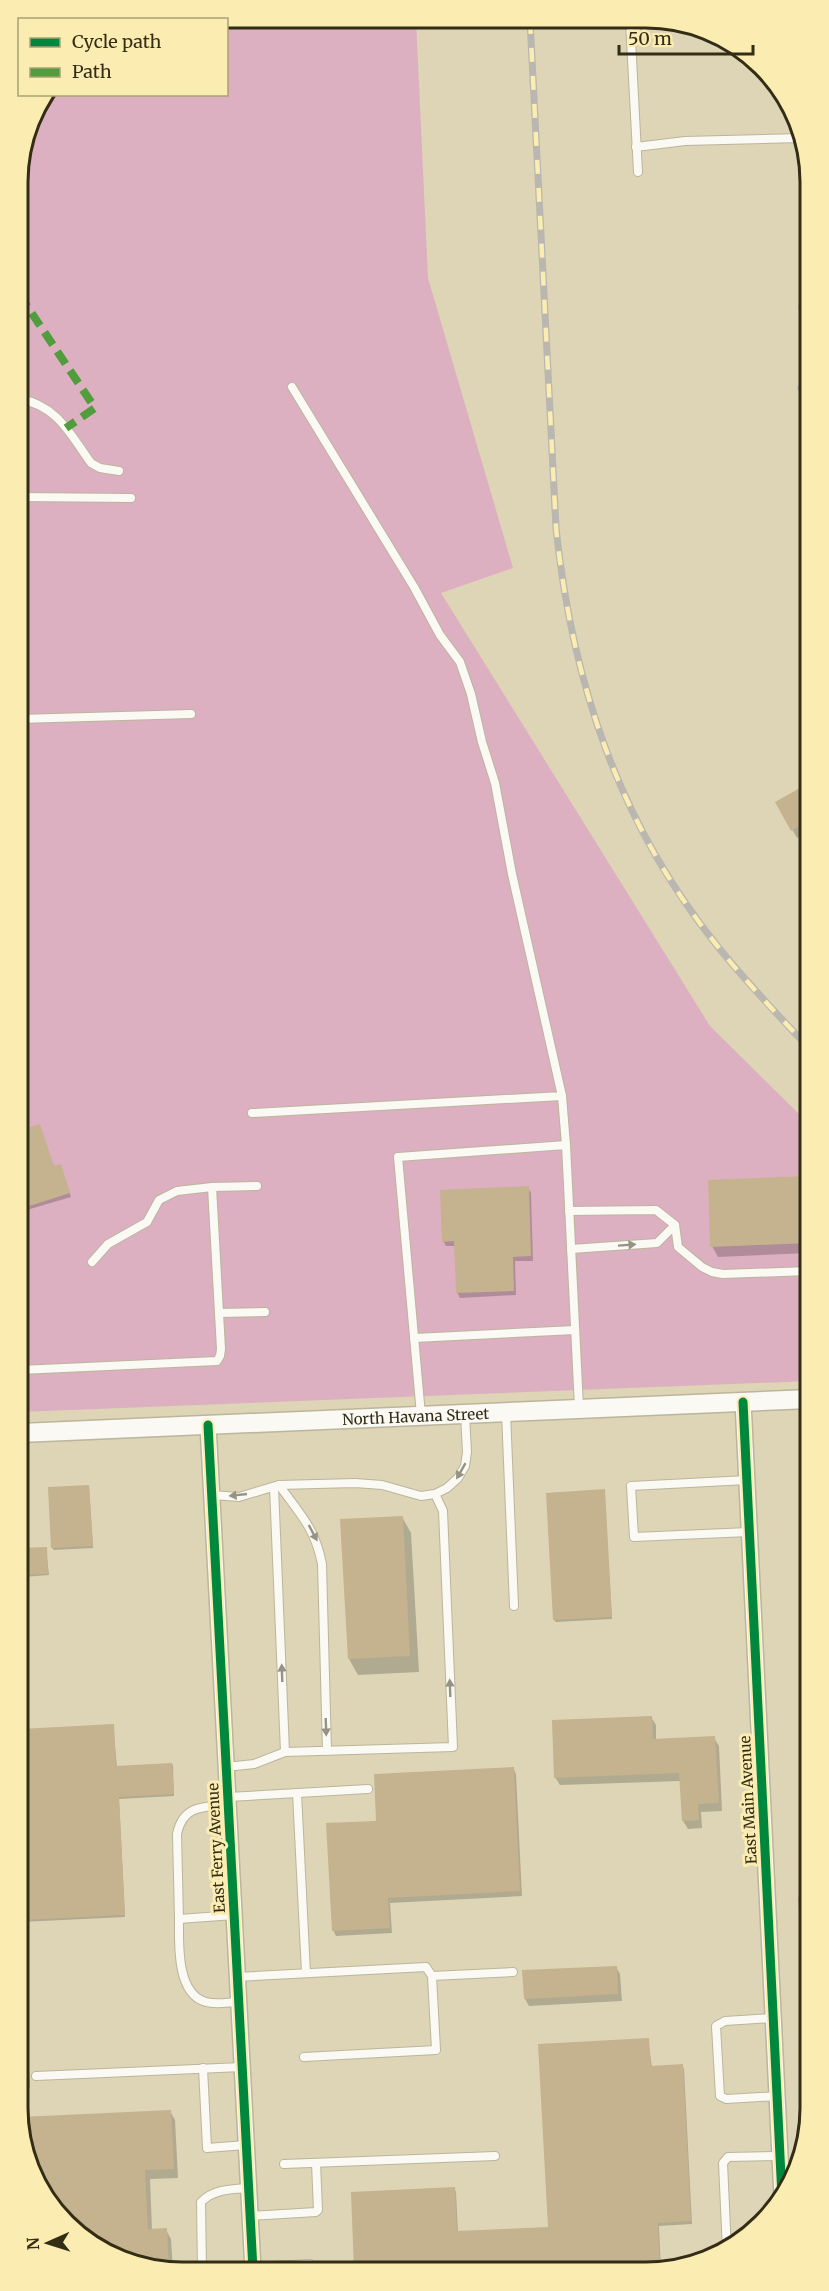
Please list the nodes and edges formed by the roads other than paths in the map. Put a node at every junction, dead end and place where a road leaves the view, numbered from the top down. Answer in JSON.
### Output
{"nodes":[{"id":1,"x":630,"y":28,"type":"edge"},
{"id":2,"x":794,"y":138,"type":"edge"},
{"id":3,"x":636,"y":147,"type":"junction"},
{"id":4,"x":638,"y":172,"type":"dead end"},
{"id":5,"x":292,"y":387,"type":"dead end"},
{"id":6,"x":29,"y":401,"type":"edge"},
{"id":7,"x":119,"y":471,"type":"dead end"},
{"id":8,"x":29,"y":497,"type":"edge"},
{"id":9,"x":131,"y":498,"type":"dead end"},
{"id":10,"x":191,"y":714,"type":"dead end"},
{"id":11,"x":29,"y":719,"type":"edge"},
{"id":12,"x":562,"y":1096,"type":"junction"},
{"id":13,"x":252,"y":1113,"type":"dead end"},
{"id":14,"x":566,"y":1145,"type":"junction"},
{"id":15,"x":257,"y":1186,"type":"dead end"},
{"id":16,"x":212,"y":1187,"type":"junction"},
{"id":17,"x":569,"y":1211,"type":"junction"},
{"id":18,"x":675,"y":1226,"type":"junction"},
{"id":19,"x":571,"y":1249,"type":"junction"},
{"id":20,"x":92,"y":1262,"type":"dead end"},
{"id":21,"x":800,"y":1271,"type":"edge"},
{"id":22,"x":265,"y":1312,"type":"dead end"},
{"id":23,"x":219,"y":1313,"type":"junction"},
{"id":24,"x":575,"y":1330,"type":"junction"},
{"id":25,"x":414,"y":1338,"type":"junction"},
{"id":26,"x":28,"y":1370,"type":"edge"},
{"id":27,"x":800,"y":1399,"type":"edge"},
{"id":28,"x":743,"y":1402,"type":"junction"},
{"id":29,"x":579,"y":1409,"type":"junction"},
{"id":30,"x":506,"y":1412,"type":"junction"},
{"id":31,"x":465,"y":1414,"type":"junction"},
{"id":32,"x":421,"y":1416,"type":"junction"},
{"id":33,"x":208,"y":1425,"type":"junction"},
{"id":34,"x":28,"y":1433,"type":"edge"},
{"id":35,"x":747,"y":1480,"type":"junction"},
{"id":36,"x":277,"y":1486,"type":"junction"},
{"id":37,"x":435,"y":1494,"type":"junction"},
{"id":38,"x":212,"y":1496,"type":"junction"},
{"id":39,"x":749,"y":1532,"type":"junction"},
{"id":40,"x":514,"y":1606,"type":"dead end"},
{"id":41,"x":327,"y":1751,"type":"junction"},
{"id":42,"x":285,"y":1752,"type":"junction"},
{"id":43,"x":226,"y":1767,"type":"junction"},
{"id":44,"x":368,"y":1789,"type":"dead end"},
{"id":45,"x":297,"y":1793,"type":"junction"},
{"id":46,"x":228,"y":1801,"type":"junction"},
{"id":47,"x":234,"y":1915,"type":"junction"},
{"id":48,"x":179,"y":1919,"type":"junction"},
{"id":49,"x":513,"y":1972,"type":"dead end"},
{"id":50,"x":306,"y":1973,"type":"junction"},
{"id":51,"x":432,"y":1976,"type":"junction"},
{"id":52,"x":237,"y":1977,"type":"junction"},
{"id":53,"x":239,"y":2002,"type":"junction"},
{"id":54,"x":773,"y":2018,"type":"junction"},
{"id":55,"x":304,"y":2057,"type":"dead end"},
{"id":56,"x":242,"y":2067,"type":"junction"},
{"id":57,"x":202,"y":2068,"type":"junction"},
{"id":58,"x":36,"y":2076,"type":"dead end"},
{"id":59,"x":777,"y":2096,"type":"junction"},
{"id":60,"x":246,"y":2145,"type":"junction"},
{"id":61,"x":495,"y":2156,"type":"dead end"},
{"id":62,"x":780,"y":2156,"type":"junction"},
{"id":63,"x":316,"y":2163,"type":"junction"},
{"id":64,"x":284,"y":2164,"type":"dead end"},
{"id":65,"x":781,"y":2182,"type":"edge"},
{"id":66,"x":249,"y":2188,"type":"junction"},
{"id":67,"x":250,"y":2216,"type":"junction"},
{"id":68,"x":726,"y":2240,"type":"edge"},
{"id":69,"x":202,"y":2262,"type":"edge"},
{"id":70,"x":253,"y":2262,"type":"edge"}],
"edges":[{"from":1,"to":3,"type":"lane"},
{"from":2,"to":3,"type":"lane"},
{"from":3,"to":4,"type":"lane"},
{"from":5,"to":12,"type":"lane"},
{"from":6,"to":7,"type":"lane"},
{"from":8,"to":9,"type":"lane"},
{"from":10,"to":11,"type":"lane"},
{"from":12,"to":13,"type":"lane"},
{"from":12,"to":14,"type":"lane"},
{"from":14,"to":17,"type":"lane"},
{"from":14,"to":25,"type":"lane"},
{"from":15,"to":16,"type":"lane"},
{"from":16,"to":20,"type":"lane"},
{"from":16,"to":23,"type":"lane"},
{"from":17,"to":18,"type":"lane"},
{"from":17,"to":19,"type":"lane"},
{"from":19,"to":18,"type":"lane","one_way":true},
{"from":18,"to":21,"type":"lane"},
{"from":19,"to":24,"type":"lane"},
{"from":22,"to":23,"type":"lane"},
{"from":23,"to":26,"type":"lane"},
{"from":24,"to":25,"type":"lane"},
{"from":24,"to":29,"type":"lane"},
{"from":25,"to":32,"type":"lane"},
{"from":27,"to":28,"type":"street","name":"North Havana Street"},
{"from":28,"to":29,"type":"street","name":"North Havana Street"},
{"from":28,"to":35,"type":"street","name":"East Main Avenue"},
{"from":29,"to":30,"type":"street","name":"North Havana Street"},
{"from":30,"to":31,"type":"street","name":"North Havana Street"},
{"from":30,"to":40,"type":"lane"},
{"from":31,"to":32,"type":"street","name":"North Havana Street"},
{"from":31,"to":37,"type":"lane","one_way":true},
{"from":32,"to":33,"type":"street","name":"North Havana Street"},
{"from":33,"to":34,"type":"street","name":"North Havana Street"},
{"from":33,"to":38,"type":"street","name":"East Ferry Avenue"},
{"from":35,"to":39,"type":"street","name":"East Main Avenue"},
{"from":35,"to":39,"type":"lane"},
{"from":36,"to":37,"type":"lane"},
{"from":36,"to":38,"type":"lane","one_way":true},
{"from":36,"to":41,"type":"lane","one_way":true},
{"from":42,"to":36,"type":"lane","one_way":true},
{"from":41,"to":37,"type":"lane","one_way":true},
{"from":38,"to":43,"type":"street","name":"East Ferry Avenue"},
{"from":39,"to":54,"type":"street","name":"East Main Avenue"},
{"from":41,"to":42,"type":"lane"},
{"from":42,"to":43,"type":"lane"},
{"from":43,"to":46,"type":"street","name":"East Ferry Avenue"},
{"from":44,"to":45,"type":"lane"},
{"from":45,"to":46,"type":"lane"},
{"from":45,"to":50,"type":"lane"},
{"from":46,"to":47,"type":"street","name":"East Ferry Avenue"},
{"from":46,"to":48,"type":"lane"},
{"from":47,"to":48,"type":"lane"},
{"from":47,"to":52,"type":"street","name":"East Ferry Avenue"},
{"from":48,"to":53,"type":"lane"},
{"from":49,"to":51,"type":"lane"},
{"from":50,"to":51,"type":"lane"},
{"from":50,"to":52,"type":"lane"},
{"from":51,"to":55,"type":"lane"},
{"from":52,"to":53,"type":"street","name":"East Ferry Avenue"},
{"from":53,"to":56,"type":"street","name":"East Ferry Avenue"},
{"from":54,"to":59,"type":"street","name":"East Main Avenue"},
{"from":54,"to":59,"type":"lane"},
{"from":56,"to":57,"type":"lane"},
{"from":56,"to":60,"type":"street","name":"East Ferry Avenue"},
{"from":57,"to":58,"type":"lane"},
{"from":57,"to":60,"type":"lane"},
{"from":59,"to":62,"type":"street","name":"East Main Avenue"},
{"from":60,"to":66,"type":"street","name":"East Ferry Avenue"},
{"from":61,"to":63,"type":"lane"},
{"from":62,"to":65,"type":"street","name":"East Main Avenue"},
{"from":62,"to":68,"type":"lane"},
{"from":63,"to":64,"type":"lane"},
{"from":63,"to":67,"type":"lane"},
{"from":66,"to":67,"type":"street","name":"East Ferry Avenue"},
{"from":66,"to":69,"type":"lane"},
{"from":67,"to":70,"type":"street","name":"East Ferry Avenue"}]}
